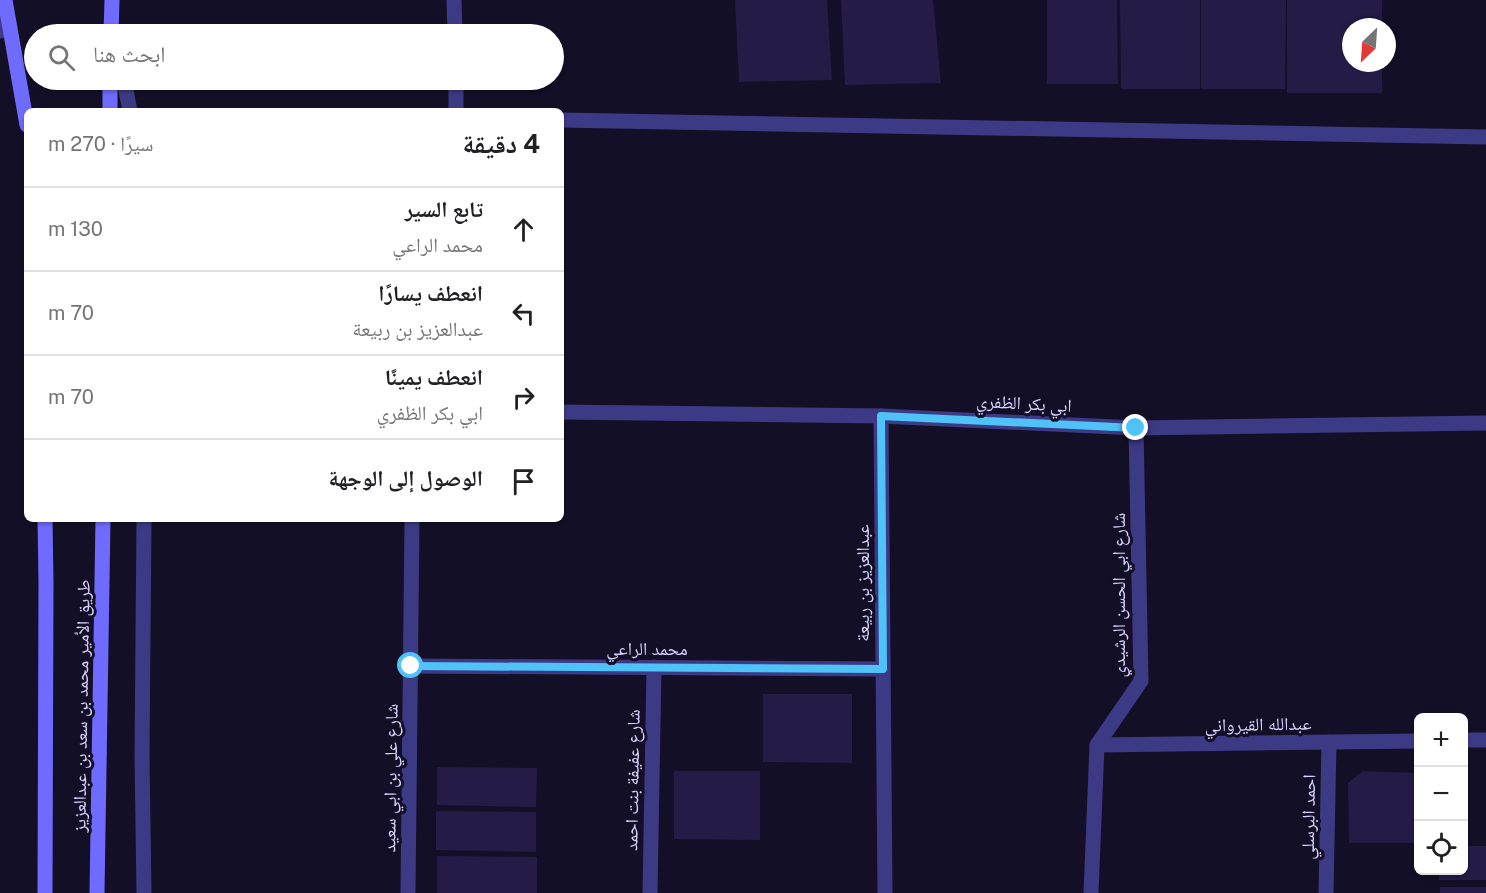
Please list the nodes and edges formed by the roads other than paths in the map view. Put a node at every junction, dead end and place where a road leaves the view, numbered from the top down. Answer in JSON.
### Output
{"nodes":[{"id":1,"x":454,"y":0,"type":"edge"},
{"id":2,"x":5,"y":2,"type":"edge"},
{"id":3,"x":112,"y":5,"type":"edge"},
{"id":4,"x":111,"y":24,"type":"edge"},
{"id":5,"x":115,"y":24,"type":"edge"},
{"id":6,"x":454,"y":24,"type":"edge"},
{"id":7,"x":0,"y":31,"type":"edge"},
{"id":8,"x":110,"y":90,"type":"edge"},
{"id":9,"x":126,"y":90,"type":"edge"},
{"id":10,"x":456,"y":90,"type":"edge"},
{"id":11,"x":24,"y":108,"type":"edge"},
{"id":12,"x":110,"y":108,"type":"edge"},
{"id":13,"x":129,"y":108,"type":"edge"},
{"id":14,"x":456,"y":108,"type":"edge"},
{"id":15,"x":564,"y":120,"type":"edge"},
{"id":16,"x":1486,"y":137,"type":"edge"},
{"id":17,"x":564,"y":412,"type":"edge"},
{"id":18,"x":881,"y":416,"type":"junction"},
{"id":19,"x":1486,"y":423,"type":"edge"},
{"id":20,"x":1136,"y":428,"type":"junction"},
{"id":21,"x":45,"y":522,"type":"edge"},
{"id":22,"x":103,"y":522,"type":"edge"},
{"id":23,"x":144,"y":522,"type":"edge"},
{"id":24,"x":412,"y":522,"type":"edge"},
{"id":25,"x":411,"y":666,"type":"junction"},
{"id":26,"x":654,"y":667,"type":"junction"},
{"id":27,"x":883,"y":669,"type":"junction"},
{"id":28,"x":1468,"y":740,"type":"edge"},
{"id":29,"x":1486,"y":740,"type":"edge"},
{"id":30,"x":1414,"y":741,"type":"edge"},
{"id":31,"x":1329,"y":742,"type":"junction"},
{"id":32,"x":1097,"y":744,"type":"junction"},
{"id":33,"x":45,"y":893,"type":"edge"},
{"id":34,"x":97,"y":893,"type":"edge"},
{"id":35,"x":144,"y":893,"type":"edge"},
{"id":36,"x":408,"y":893,"type":"edge"},
{"id":37,"x":650,"y":893,"type":"edge"},
{"id":38,"x":885,"y":893,"type":"edge"},
{"id":39,"x":1091,"y":893,"type":"edge"},
{"id":40,"x":1326,"y":893,"type":"edge"}],
"edges":[{"from":1,"to":6,"type":"street"},
{"from":2,"to":7,"type":"street"},
{"from":2,"to":11,"type":"main road"},
{"from":3,"to":4,"type":"main road"},
{"from":3,"to":5,"type":"street"},
{"from":8,"to":12,"type":"main road"},
{"from":9,"to":13,"type":"street"},
{"from":10,"to":14,"type":"street"},
{"from":15,"to":16,"type":"street"},
{"from":17,"to":18,"type":"street","name":"ابي بكر الظفري"},
{"from":18,"to":20,"type":"street","name":"ابي بكر الظفري"},
{"from":18,"to":27,"type":"street","name":"عبدالعزيز بن ربيعة"},
{"from":19,"to":20,"type":"street","name":"ابي بكر الظفري"},
{"from":20,"to":32,"type":"street","name":"شارع ابي الحسن الرشيدي"},
{"from":21,"to":33,"type":"main road","name":"طريق الأمير محمد بن سعد بن عبدالعزيز"},
{"from":22,"to":34,"type":"main road","name":"طريق الأمير محمد بن سعد بن عبدالعزيز"},
{"from":23,"to":35,"type":"street"},
{"from":24,"to":25,"type":"street","name":"شارع علي بن ابي سعيد"},
{"from":25,"to":26,"type":"street","name":"محمد الراعي"},
{"from":25,"to":36,"type":"street","name":"شارع علي بن ابي سعيد"},
{"from":26,"to":27,"type":"street","name":"محمد الراعي"},
{"from":26,"to":37,"type":"street","name":"شارع عفيفة بنت احمد"},
{"from":27,"to":38,"type":"street","name":"عبدالعزيز بن ربيعة"},
{"from":28,"to":29,"type":"street"},
{"from":30,"to":31,"type":"street","name":"عبدالله القيرواني"},
{"from":31,"to":32,"type":"street","name":"عبدالله القيرواني"},
{"from":31,"to":40,"type":"street","name":"احمد البرسلي"},
{"from":32,"to":39,"type":"street"}]}
